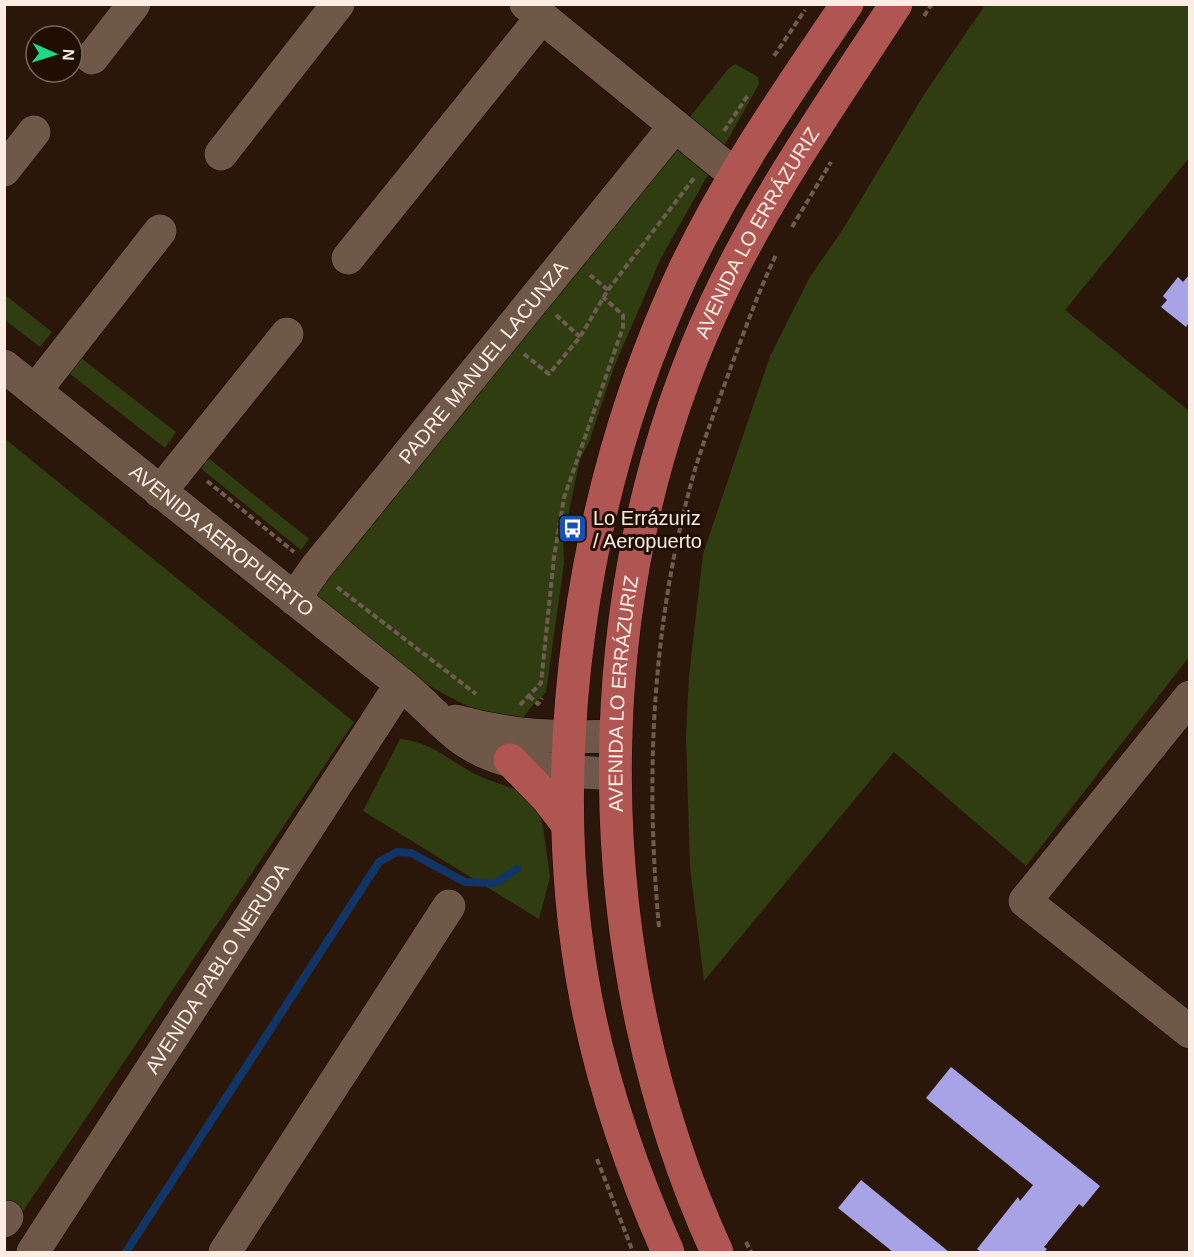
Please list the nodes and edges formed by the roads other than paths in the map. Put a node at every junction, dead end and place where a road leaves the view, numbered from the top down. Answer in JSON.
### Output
{"nodes":[{"id":1,"x":134,"y":4,"type":"edge"},
{"id":2,"x":338,"y":4,"type":"edge"},
{"id":3,"x":847,"y":4,"type":"edge"},
{"id":4,"x":534,"y":11,"type":"edge"},
{"id":5,"x":908,"y":14,"type":"edge"},
{"id":6,"x":92,"y":58,"type":"dead end"},
{"id":7,"x":675,"y":126,"type":"junction"},
{"id":8,"x":34,"y":132,"type":"dead end"},
{"id":9,"x":221,"y":154,"type":"dead end"},
{"id":10,"x":4,"y":170,"type":"edge"},
{"id":11,"x":735,"y":175,"type":"junction"},
{"id":12,"x":160,"y":231,"type":"dead end"},
{"id":13,"x":348,"y":258,"type":"dead end"},
{"id":14,"x":287,"y":334,"type":"dead end"},
{"id":15,"x":4,"y":366,"type":"edge"},
{"id":16,"x":35,"y":391,"type":"junction"},
{"id":17,"x":160,"y":492,"type":"junction"},
{"id":18,"x":294,"y":599,"type":"junction"},
{"id":19,"x":401,"y":684,"type":"junction"},
{"id":20,"x":1190,"y":697,"type":"edge"},
{"id":21,"x":438,"y":716,"type":"junction"},
{"id":22,"x":616,"y":736,"type":"junction"},
{"id":23,"x":570,"y":737,"type":"junction"},
{"id":24,"x":510,"y":760,"type":"junction"},
{"id":25,"x":568,"y":772,"type":"junction"},
{"id":26,"x":615,"y":774,"type":"junction"},
{"id":27,"x":567,"y":824,"type":"junction"},
{"id":28,"x":449,"y":906,"type":"dead end"},
{"id":29,"x":1190,"y":1032,"type":"edge"},
{"id":30,"x":731,"y":1247,"type":"edge"},
{"id":31,"x":33,"y":1252,"type":"edge"},
{"id":32,"x":225,"y":1252,"type":"edge"},
{"id":33,"x":668,"y":1252,"type":"edge"}],
"edges":[{"from":1,"to":6,"type":"street"},
{"from":2,"to":9,"type":"street"},
{"from":3,"to":11,"type":"main road"},
{"from":4,"to":7,"type":"street"},
{"from":4,"to":13,"type":"street"},
{"from":5,"to":22,"type":"main road","name":"AVENIDA LO ERRÁZURIZ"},
{"from":7,"to":11,"type":"street"},
{"from":7,"to":18,"type":"street","name":"PADRE MANUEL LACUNZA"},
{"from":8,"to":10,"type":"street"},
{"from":11,"to":23,"type":"main road"},
{"from":12,"to":16,"type":"street"},
{"from":14,"to":17,"type":"street"},
{"from":15,"to":16,"type":"street","name":"AVENIDA AEROPUERTO"},
{"from":16,"to":17,"type":"street","name":"AVENIDA AEROPUERTO"},
{"from":17,"to":18,"type":"street","name":"AVENIDA AEROPUERTO"},
{"from":18,"to":19,"type":"street","name":"AVENIDA AEROPUERTO"},
{"from":19,"to":21,"type":"street","name":"AVENIDA AEROPUERTO"},
{"from":19,"to":31,"type":"street","name":"AVENIDA PABLO NERUDA"},
{"from":20,"to":29,"type":"street"},
{"from":21,"to":23,"type":"street","name":"AVENIDA AEROPUERTO"},
{"from":21,"to":24,"type":"street","name":"AVENIDA AEROPUERTO"},
{"from":22,"to":23,"type":"street","name":"AVENIDA AEROPUERTO"},
{"from":22,"to":26,"type":"main road","name":"AVENIDA LO ERRÁZURIZ"},
{"from":23,"to":25,"type":"main road"},
{"from":24,"to":25,"type":"street","name":"AVENIDA AEROPUERTO"},
{"from":24,"to":27,"type":"main road"},
{"from":25,"to":26,"type":"street","name":"AVENIDA AEROPUERTO"},
{"from":25,"to":27,"type":"main road"},
{"from":26,"to":30,"type":"main road","name":"AVENIDA LO ERRÁZURIZ"},
{"from":27,"to":33,"type":"main road"},
{"from":28,"to":32,"type":"street"}]}
